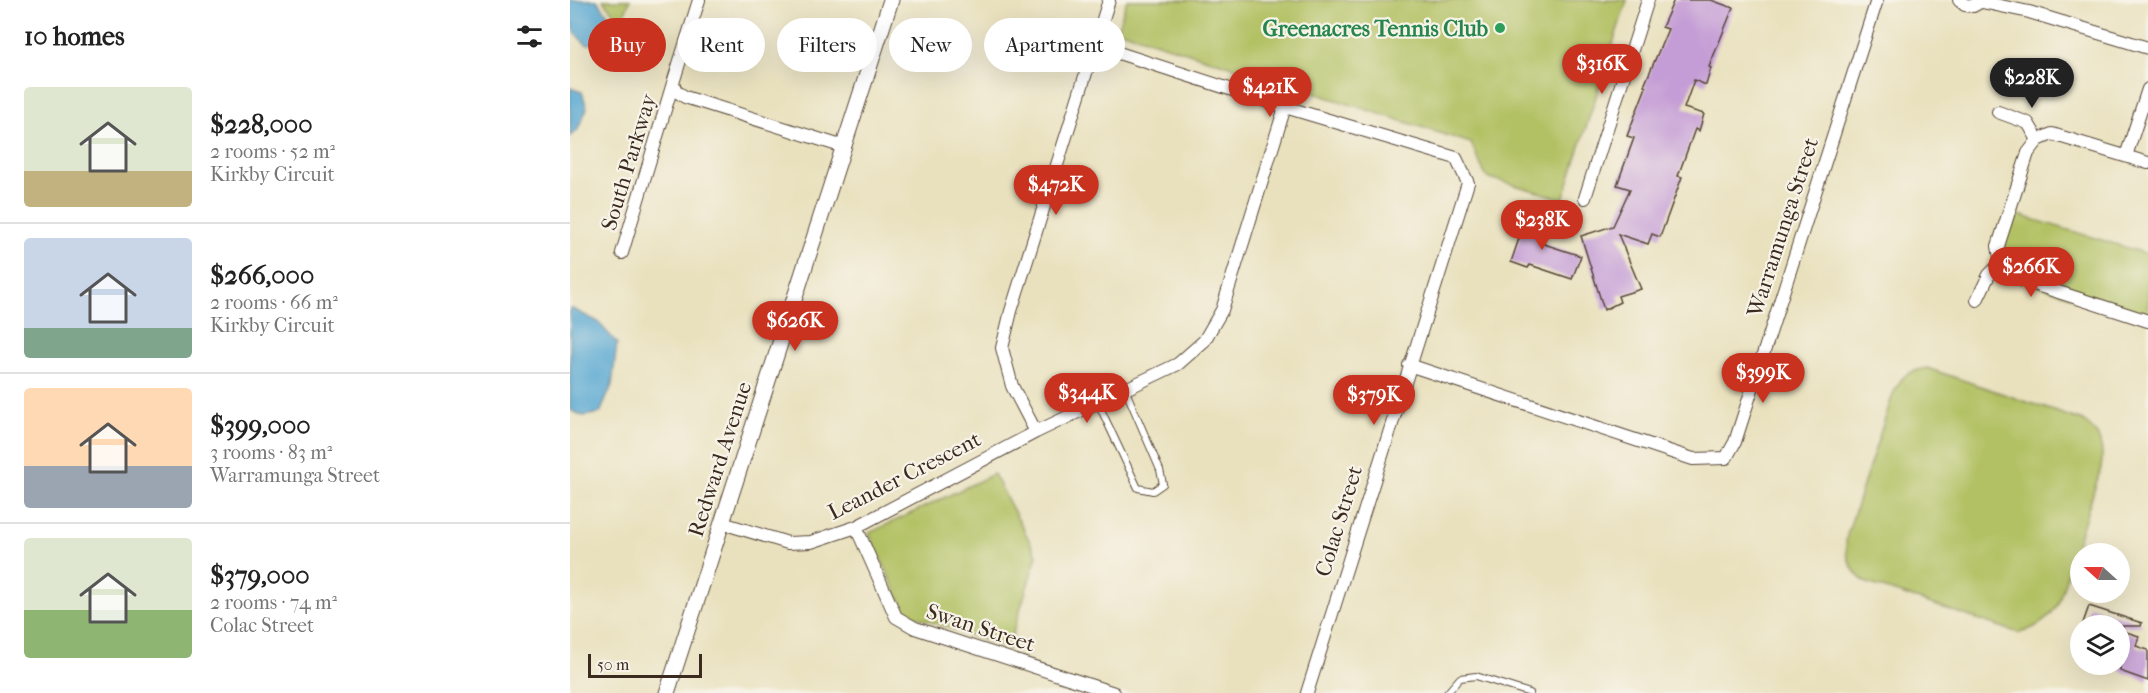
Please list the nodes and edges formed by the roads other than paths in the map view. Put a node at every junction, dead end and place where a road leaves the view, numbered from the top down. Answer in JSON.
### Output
{"nodes":[{"id":1,"x":699,"y":0,"type":"edge"},
{"id":2,"x":891,"y":0,"type":"edge"},
{"id":3,"x":1109,"y":0,"type":"edge"},
{"id":4,"x":1648,"y":0,"type":"edge"},
{"id":5,"x":1876,"y":0,"type":"edge"},
{"id":6,"x":1959,"y":0,"type":"edge"},
{"id":7,"x":2004,"y":0,"type":"edge"},
{"id":8,"x":1983,"y":1,"type":"edge"},
{"id":9,"x":2029,"y":12,"type":"junction"},
{"id":10,"x":1103,"y":18,"type":"edge"},
{"id":11,"x":2148,"y":48,"type":"edge"},
{"id":12,"x":1125,"y":55,"type":"edge"},
{"id":13,"x":1086,"y":72,"type":"edge"},
{"id":14,"x":673,"y":83,"type":"junction"},
{"id":15,"x":2148,"y":89,"type":"edge"},
{"id":16,"x":1285,"y":107,"type":"junction"},
{"id":17,"x":1998,"y":112,"type":"dead end"},
{"id":18,"x":2038,"y":140,"type":"junction"},
{"id":19,"x":844,"y":147,"type":"junction"},
{"id":20,"x":2126,"y":156,"type":"junction"},
{"id":21,"x":2147,"y":158,"type":"edge"},
{"id":22,"x":1585,"y":198,"type":"dead end"},
{"id":23,"x":622,"y":253,"type":"dead end"},
{"id":24,"x":2001,"y":263,"type":"junction"},
{"id":25,"x":1977,"y":300,"type":"dead end"},
{"id":26,"x":2148,"y":321,"type":"edge"},
{"id":27,"x":1409,"y":365,"type":"junction"},
{"id":28,"x":1125,"y":389,"type":"junction"},
{"id":29,"x":1097,"y":402,"type":"junction"},
{"id":30,"x":1036,"y":432,"type":"junction"},
{"id":31,"x":722,"y":523,"type":"junction"},
{"id":32,"x":856,"y":527,"type":"junction"},
{"id":33,"x":667,"y":693,"type":"edge"},
{"id":34,"x":1114,"y":693,"type":"edge"},
{"id":35,"x":1306,"y":693,"type":"edge"},
{"id":36,"x":1447,"y":693,"type":"edge"},
{"id":37,"x":1530,"y":693,"type":"edge"}],
"edges":[{"from":1,"to":14,"type":"street","name":"South Parkway"},
{"from":2,"to":19,"type":"street","name":"Redward Avenue"},
{"from":3,"to":10,"type":"street"},
{"from":4,"to":22,"type":"street"},
{"from":5,"to":27,"type":"street","name":"Warramunga Street"},
{"from":6,"to":8,"type":"street"},
{"from":7,"to":9,"type":"street"},
{"from":8,"to":9,"type":"street"},
{"from":9,"to":11,"type":"street"},
{"from":12,"to":16,"type":"street"},
{"from":13,"to":30,"type":"street"},
{"from":14,"to":19,"type":"street","name":"South Parkway"},
{"from":14,"to":23,"type":"street","name":"South Parkway"},
{"from":15,"to":20,"type":"street"},
{"from":16,"to":27,"type":"street","name":"Colac Street"},
{"from":16,"to":28,"type":"street","name":"Leander Crescent"},
{"from":17,"to":18,"type":"street"},
{"from":18,"to":20,"type":"street"},
{"from":18,"to":24,"type":"street"},
{"from":19,"to":31,"type":"street","name":"Redward Avenue"},
{"from":20,"to":21,"type":"street"},
{"from":24,"to":25,"type":"street"},
{"from":24,"to":26,"type":"street"},
{"from":27,"to":35,"type":"street","name":"Colac Street"},
{"from":28,"to":29,"type":"street","name":"Leander Crescent"},
{"from":28,"to":29,"type":"lane"},
{"from":29,"to":30,"type":"street","name":"Leander Crescent"},
{"from":30,"to":32,"type":"street","name":"Leander Crescent"},
{"from":31,"to":32,"type":"street","name":"Leander Crescent"},
{"from":31,"to":33,"type":"street","name":"Redward Avenue"},
{"from":32,"to":34,"type":"street","name":"Swan Street"},
{"from":36,"to":37,"type":"lane"}]}
